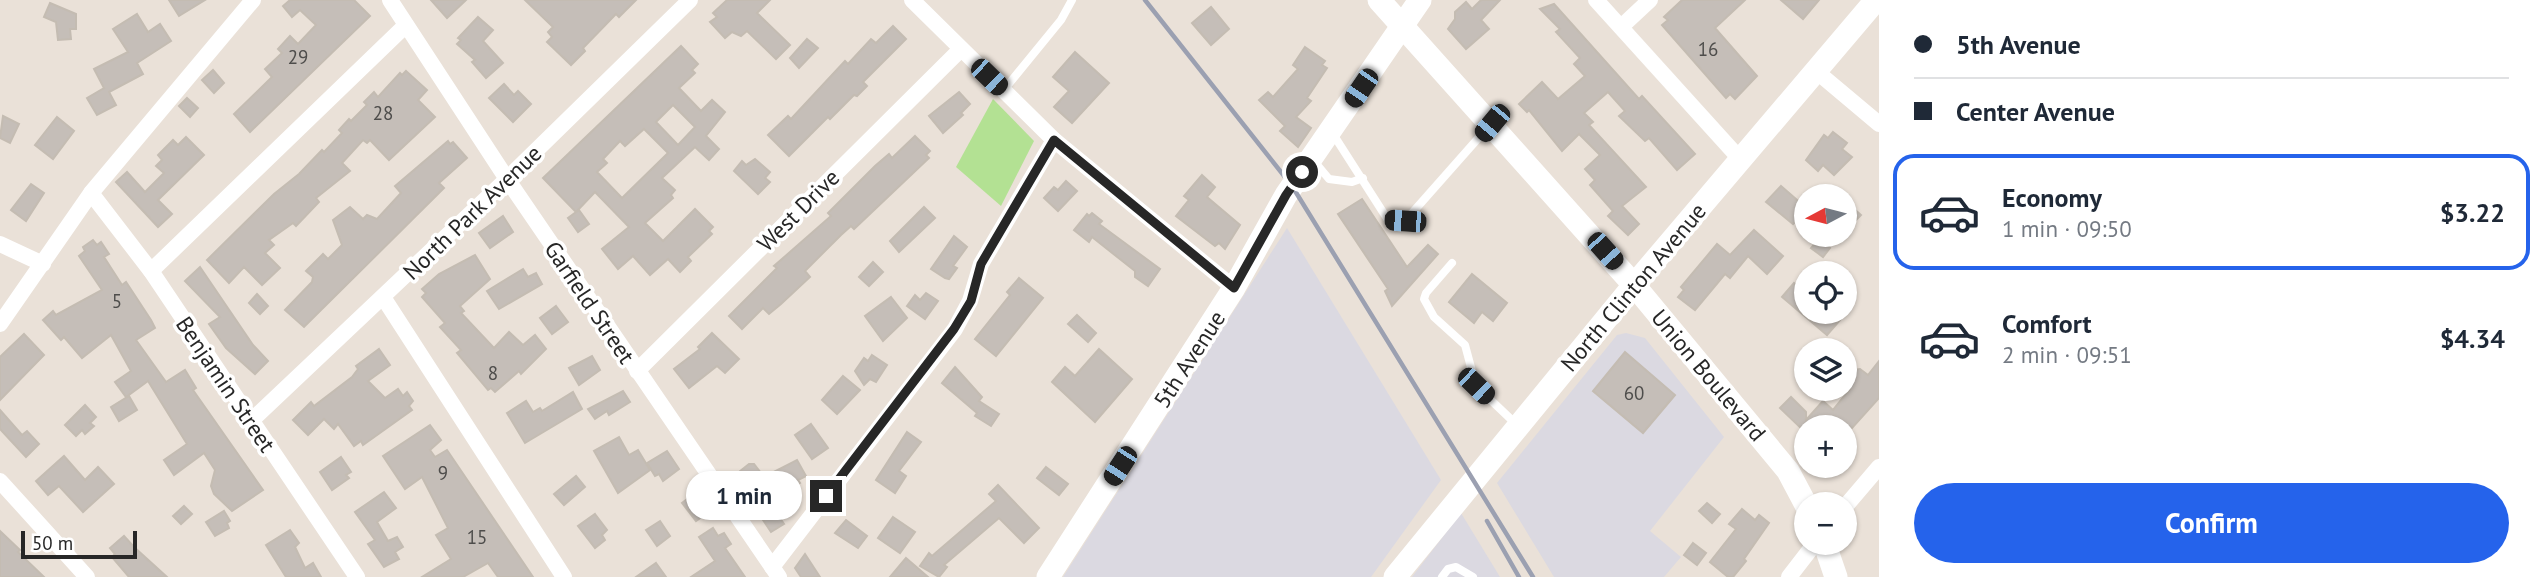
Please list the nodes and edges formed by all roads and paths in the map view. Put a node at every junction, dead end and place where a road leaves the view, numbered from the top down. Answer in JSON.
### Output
{"nodes":[{"id":1,"x":253,"y":0,"type":"edge"},
{"id":2,"x":690,"y":0,"type":"edge"},
{"id":3,"x":912,"y":0,"type":"edge"},
{"id":4,"x":1072,"y":0,"type":"edge"},
{"id":5,"x":1380,"y":0,"type":"edge"},
{"id":6,"x":1420,"y":0,"type":"edge"},
{"id":7,"x":1596,"y":0,"type":"edge"},
{"id":8,"x":1650,"y":0,"type":"edge"},
{"id":9,"x":1876,"y":0,"type":"edge"},
{"id":10,"x":394,"y":2,"type":"edge"},
{"id":11,"x":406,"y":24,"type":"junction"},
{"id":12,"x":1403,"y":26,"type":"junction"},
{"id":13,"x":1621,"y":27,"type":"junction"},
{"id":14,"x":960,"y":50,"type":"junction"},
{"id":15,"x":1816,"y":71,"type":"junction"},
{"id":16,"x":1003,"y":90,"type":"junction"},
{"id":17,"x":1492,"y":123,"type":"junction"},
{"id":18,"x":1879,"y":124,"type":"edge"},
{"id":19,"x":1331,"y":132,"type":"junction"},
{"id":20,"x":1054,"y":140,"type":"junction"},
{"id":21,"x":1312,"y":158,"type":"junction"},
{"id":22,"x":1740,"y":159,"type":"junction"},
{"id":23,"x":1363,"y":178,"type":"junction"},
{"id":24,"x":507,"y":180,"type":"junction"},
{"id":25,"x":91,"y":193,"type":"junction"},
{"id":26,"x":0,"y":244,"type":"edge"},
{"id":27,"x":1452,"y":263,"type":"dead end"},
{"id":28,"x":43,"y":264,"type":"junction"},
{"id":29,"x":151,"y":271,"type":"junction"},
{"id":30,"x":1634,"y":285,"type":"junction"},
{"id":31,"x":1234,"y":288,"type":"junction"},
{"id":32,"x":383,"y":297,"type":"junction"},
{"id":33,"x":0,"y":324,"type":"edge"},
{"id":34,"x":637,"y":371,"type":"junction"},
{"id":35,"x":251,"y":421,"type":"junction"},
{"id":36,"x":1518,"y":426,"type":"junction"},
{"id":37,"x":1879,"y":467,"type":"edge"},
{"id":38,"x":0,"y":481,"type":"edge"},
{"id":39,"x":1799,"y":492,"type":"edge"},
{"id":40,"x":1857,"y":493,"type":"edge"},
{"id":41,"x":1806,"y":555,"type":"edge"},
{"id":42,"x":1828,"y":555,"type":"edge"},
{"id":43,"x":776,"y":572,"type":"edge"},
{"id":44,"x":87,"y":577,"type":"edge"},
{"id":45,"x":357,"y":577,"type":"edge"},
{"id":46,"x":564,"y":577,"type":"edge"},
{"id":47,"x":1048,"y":577,"type":"edge"},
{"id":48,"x":1395,"y":577,"type":"edge"},
{"id":49,"x":1442,"y":577,"type":"edge"},
{"id":50,"x":1472,"y":577,"type":"edge"},
{"id":51,"x":1789,"y":577,"type":"edge"},
{"id":52,"x":1836,"y":577,"type":"edge"}],
"edges":[{"from":1,"to":25,"type":"street"},
{"from":2,"to":24,"type":"street","name":"North Park Avenue"},
{"from":3,"to":14,"type":"street"},
{"from":4,"to":16,"type":"lane"},
{"from":5,"to":12,"type":"main road","name":"Union Boulevard"},
{"from":6,"to":12,"type":"main road","name":"5th Avenue"},
{"from":7,"to":13,"type":"street"},
{"from":8,"to":13,"type":"street"},
{"from":9,"to":15,"type":"main road","name":"North Clinton Avenue"},
{"from":10,"to":11,"type":"street","name":"Garfield Street"},
{"from":11,"to":24,"type":"street","name":"Garfield Street"},
{"from":11,"to":29,"type":"street"},
{"from":12,"to":17,"type":"main road","name":"Union Boulevard"},
{"from":12,"to":19,"type":"main road","name":"5th Avenue"},
{"from":13,"to":22,"type":"street"},
{"from":14,"to":16,"type":"street"},
{"from":14,"to":34,"type":"street","name":"West Drive"},
{"from":15,"to":18,"type":"street"},
{"from":15,"to":22,"type":"main road","name":"North Clinton Avenue"},
{"from":16,"to":20,"type":"street"},
{"from":17,"to":23,"type":"lane"},
{"from":17,"to":30,"type":"main road","name":"Union Boulevard"},
{"from":19,"to":21,"type":"main road","name":"5th Avenue"},
{"from":19,"to":23,"type":"lane"},
{"from":20,"to":31,"type":"street"},
{"from":20,"to":43,"type":"street"},
{"from":21,"to":23,"type":"lane"},
{"from":21,"to":31,"type":"main road","name":"5th Avenue"},
{"from":22,"to":30,"type":"main road","name":"North Clinton Avenue"},
{"from":24,"to":32,"type":"street","name":"North Park Avenue"},
{"from":24,"to":34,"type":"street","name":"Garfield Street"},
{"from":25,"to":28,"type":"street"},
{"from":25,"to":29,"type":"street","name":"Benjamin Street"},
{"from":26,"to":28,"type":"street"},
{"from":27,"to":36,"type":"lane"},
{"from":28,"to":33,"type":"street"},
{"from":29,"to":35,"type":"street","name":"Benjamin Street"},
{"from":30,"to":36,"type":"main road","name":"North Clinton Avenue"},
{"from":30,"to":39,"type":"main road","name":"Union Boulevard"},
{"from":31,"to":47,"type":"main road","name":"5th Avenue"},
{"from":32,"to":35,"type":"street","name":"North Park Avenue"},
{"from":32,"to":46,"type":"street"},
{"from":34,"to":43,"type":"street","name":"Garfield Street"},
{"from":35,"to":45,"type":"street","name":"Benjamin Street"},
{"from":36,"to":48,"type":"main road","name":"North Clinton Avenue"},
{"from":37,"to":40,"type":"street"},
{"from":38,"to":44,"type":"street"},
{"from":41,"to":51,"type":"street"},
{"from":42,"to":52,"type":"main road"},
{"from":49,"to":50,"type":"lane"}]}
